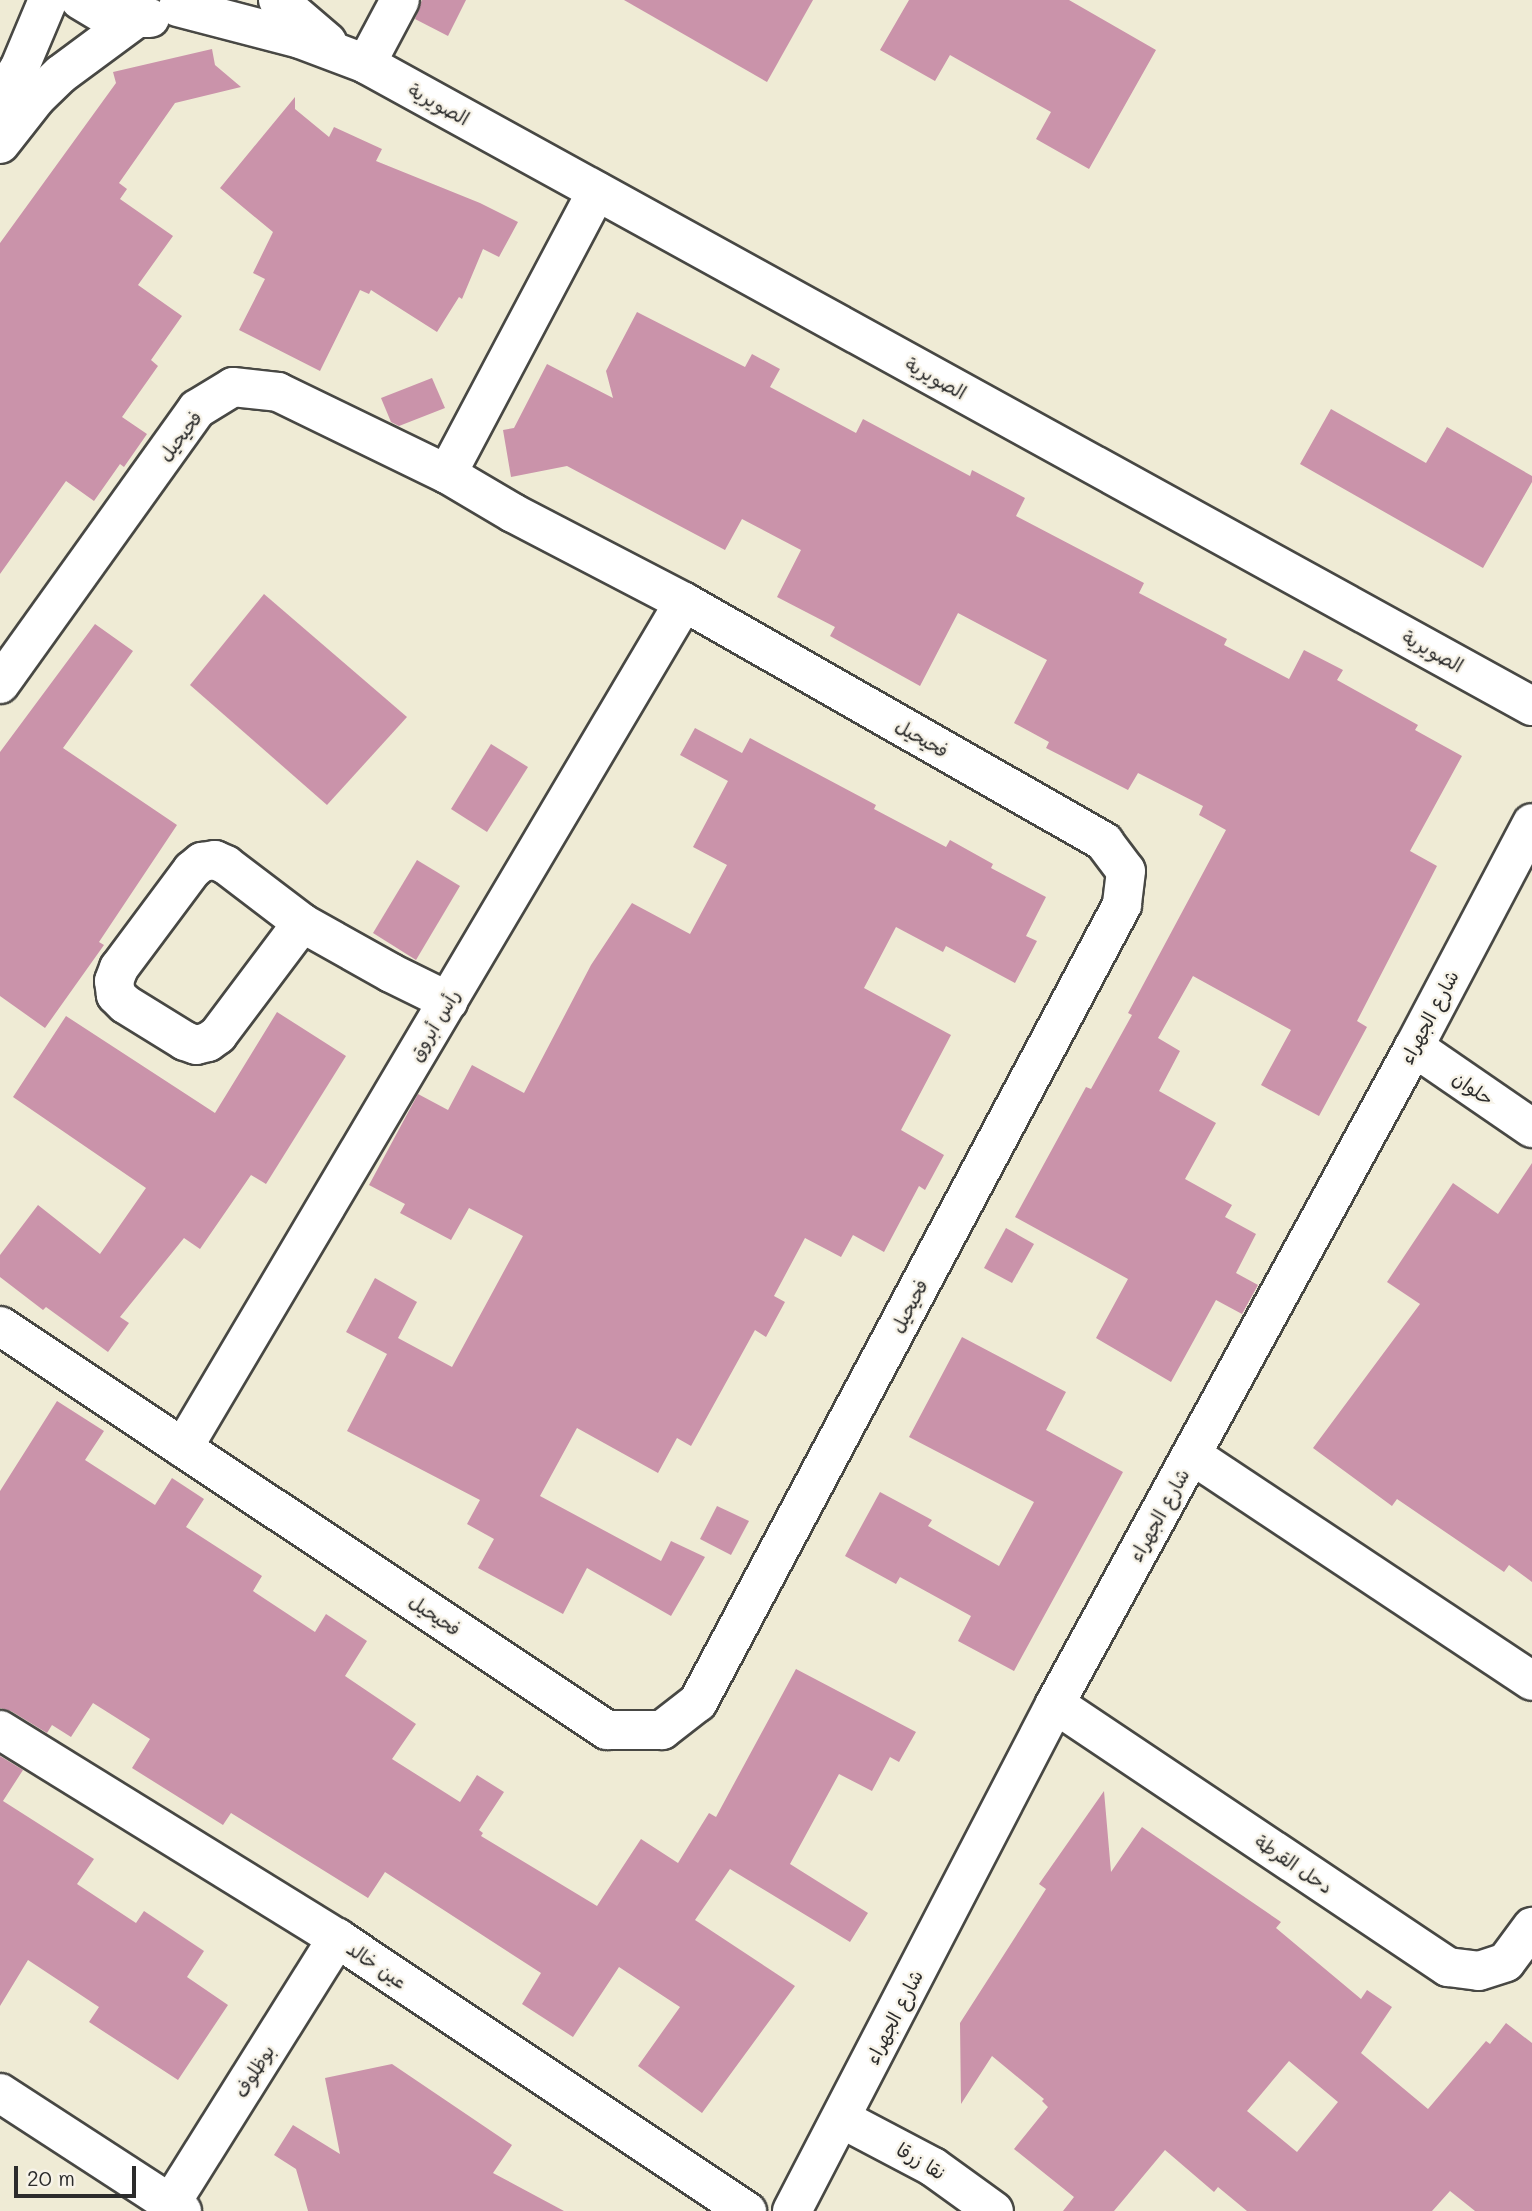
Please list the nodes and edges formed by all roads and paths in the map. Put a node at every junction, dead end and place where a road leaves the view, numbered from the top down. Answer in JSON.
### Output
{"nodes":[{"id":1,"x":48,"y":0,"type":"edge"},
{"id":2,"x":80,"y":0,"type":"edge"},
{"id":3,"x":278,"y":0,"type":"edge"},
{"id":4,"x":400,"y":0,"type":"edge"},
{"id":5,"x":182,"y":3,"type":"edge"},
{"id":6,"x":134,"y":20,"type":"junction"},
{"id":7,"x":353,"y":58,"type":"junction"},
{"id":8,"x":0,"y":98,"type":"edge"},
{"id":9,"x":0,"y":144,"type":"edge"},
{"id":10,"x":597,"y":191,"type":"junction"},
{"id":11,"x":447,"y":474,"type":"junction"},
{"id":12,"x":684,"y":602,"type":"junction"},
{"id":13,"x":0,"y":684,"type":"edge"},
{"id":14,"x":1532,"y":706,"type":"edge"},
{"id":15,"x":1532,"y":823,"type":"edge"},
{"id":16,"x":302,"y":923,"type":"junction"},
{"id":17,"x":448,"y":1000,"type":"junction"},
{"id":18,"x":1414,"y":1047,"type":"junction"},
{"id":19,"x":1532,"y":1128,"type":"edge"},
{"id":20,"x":0,"y":1326,"type":"edge"},
{"id":21,"x":183,"y":1448,"type":"junction"},
{"id":22,"x":1192,"y":1455,"type":"junction"},
{"id":23,"x":1532,"y":1681,"type":"edge"},
{"id":24,"x":1055,"y":1704,"type":"junction"},
{"id":25,"x":0,"y":1730,"type":"edge"},
{"id":26,"x":1532,"y":1927,"type":"edge"},
{"id":27,"x":337,"y":1938,"type":"junction"},
{"id":28,"x":0,"y":2093,"type":"edge"},
{"id":29,"x":842,"y":2119,"type":"junction"},
{"id":30,"x":177,"y":2207,"type":"edge"},
{"id":31,"x":747,"y":2211,"type":"edge"},
{"id":32,"x":792,"y":2211,"type":"edge"},
{"id":33,"x":994,"y":2211,"type":"edge"}],
"edges":[{"from":1,"to":8,"type":"street"},
{"from":2,"to":6,"type":"street"},
{"from":3,"to":7,"type":"street","name":"الصويرية"},
{"from":4,"to":7,"type":"street"},
{"from":5,"to":6,"type":"street"},
{"from":5,"to":7,"type":"street","name":"الصويرية"},
{"from":6,"to":9,"type":"street"},
{"from":7,"to":10,"type":"street","name":"الصويرية"},
{"from":10,"to":11,"type":"street"},
{"from":10,"to":14,"type":"street","name":"الصويرية"},
{"from":11,"to":12,"type":"street","name":"فحيحيل"},
{"from":11,"to":13,"type":"street","name":"فحيحيل"},
{"from":12,"to":17,"type":"street","name":"رأس أبروق"},
{"from":12,"to":21,"type":"street","name":"فحيحيل"},
{"from":15,"to":18,"type":"street","name":"شارع الجهراء"},
{"from":16,"to":16,"type":"street"},
{"from":16,"to":17,"type":"street"},
{"from":17,"to":21,"type":"street","name":"رأس أبروق"},
{"from":18,"to":19,"type":"street","name":"حلوان"},
{"from":18,"to":22,"type":"street","name":"شارع الجهراء"},
{"from":20,"to":21,"type":"street","name":"فحيحيل"},
{"from":22,"to":23,"type":"street"},
{"from":22,"to":24,"type":"street","name":"شارع الجهراء"},
{"from":24,"to":26,"type":"street","name":"دحل القرطة"},
{"from":24,"to":29,"type":"street","name":"شارع الجهراء"},
{"from":25,"to":27,"type":"street","name":"عين خالد"},
{"from":27,"to":30,"type":"street","name":"بوظلوف"},
{"from":27,"to":31,"type":"street","name":"عين خالد"},
{"from":28,"to":30,"type":"street","name":"بوظلوف"},
{"from":29,"to":32,"type":"street","name":"شارع الجهراء"},
{"from":29,"to":33,"type":"street","name":"نقا زرقا"}]}
